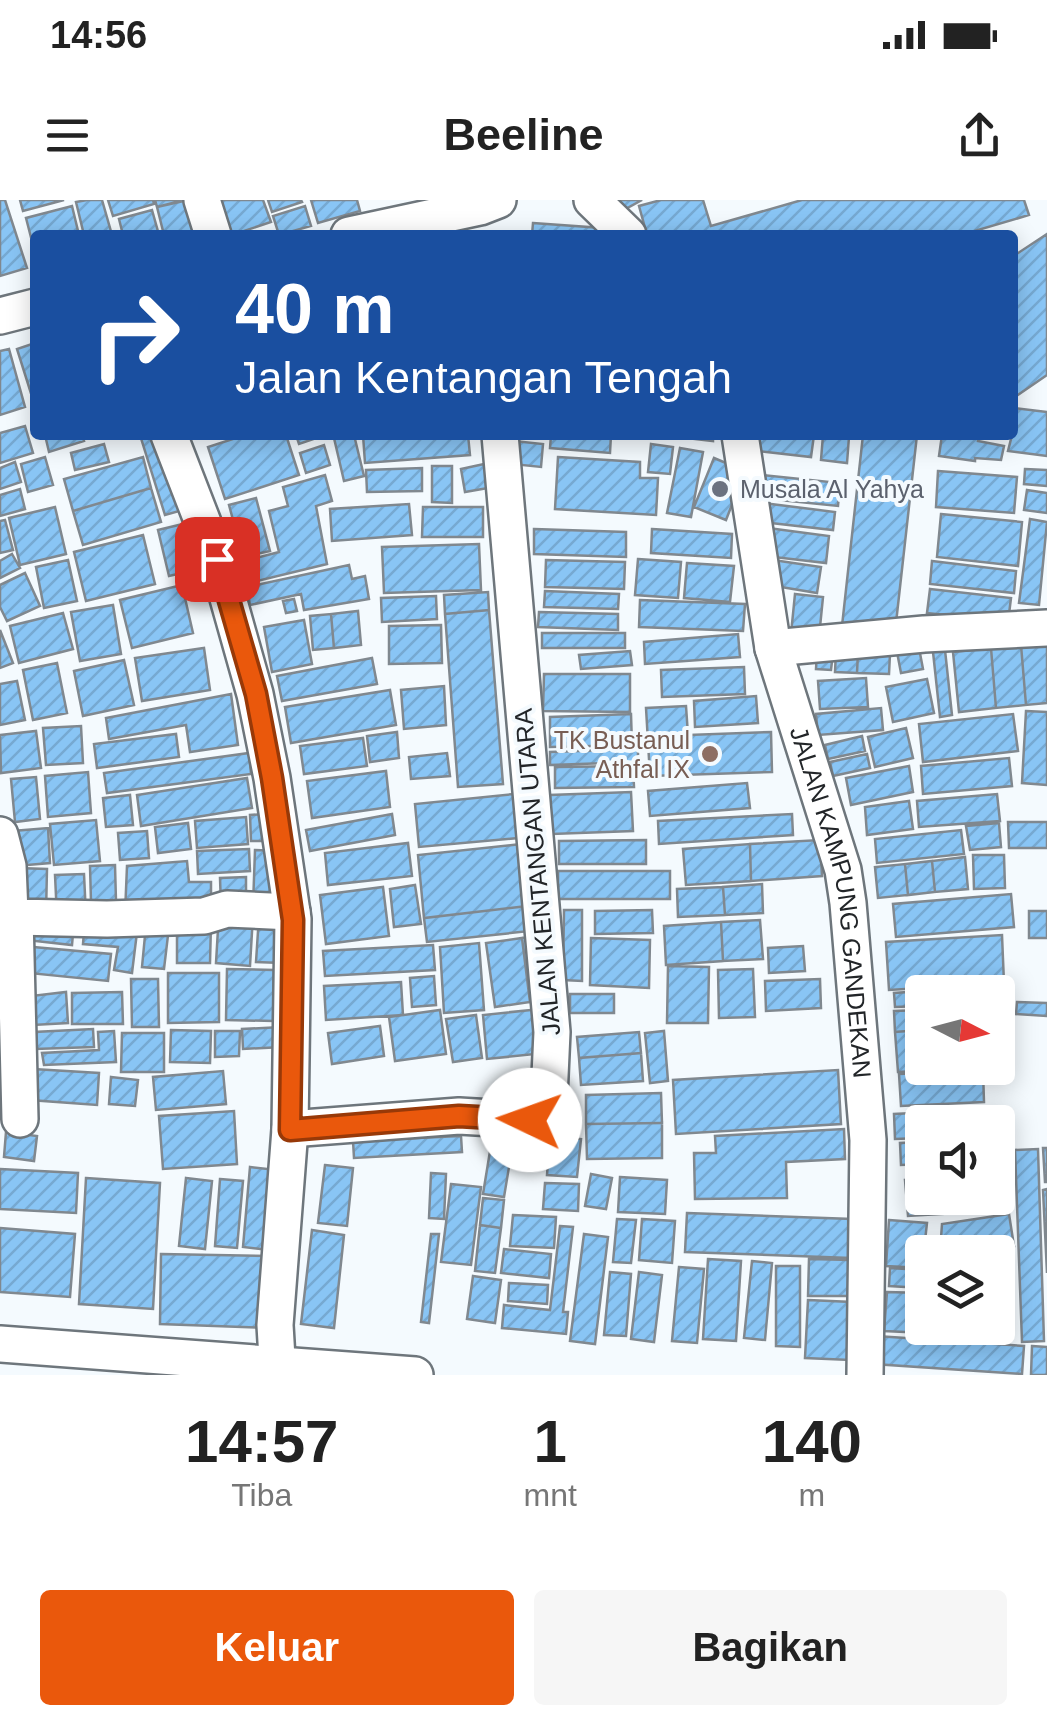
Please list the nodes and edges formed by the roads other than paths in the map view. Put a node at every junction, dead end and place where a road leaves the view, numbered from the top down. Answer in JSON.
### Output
{"nodes":[{"id":1,"x":202,"y":200,"type":"edge"},
{"id":2,"x":487,"y":214,"type":"edge"},
{"id":3,"x":211,"y":230,"type":"edge"},
{"id":4,"x":382,"y":230,"type":"edge"},
{"id":5,"x":30,"y":308,"type":"edge"},
{"id":6,"x":0,"y":316,"type":"edge"},
{"id":7,"x":171,"y":440,"type":"edge"},
{"id":8,"x":500,"y":440,"type":"edge"},
{"id":9,"x":741,"y":440,"type":"edge"},
{"id":10,"x":1047,"y":628,"type":"edge"},
{"id":11,"x":773,"y":648,"type":"junction"},
{"id":12,"x":0,"y":835,"type":"edge"},
{"id":13,"x":292,"y":912,"type":"junction"},
{"id":14,"x":15,"y":916,"type":"junction"},
{"id":15,"x":20,"y":1119,"type":"dead end"},
{"id":16,"x":290,"y":1130,"type":"junction"},
{"id":17,"x":0,"y":1344,"type":"edge"},
{"id":18,"x":116,"y":1364,"type":"edge"},
{"id":19,"x":277,"y":1370,"type":"edge"},
{"id":20,"x":412,"y":1375,"type":"edge"},
{"id":21,"x":865,"y":1375,"type":"edge"}],
"edges":[{"from":1,"to":3,"type":"street"},
{"from":2,"to":4,"type":"street"},
{"from":5,"to":6,"type":"street"},
{"from":7,"to":13,"type":"street"},
{"from":8,"to":16,"type":"street","name":"JALAN KENTANGAN UTARA"},
{"from":9,"to":11,"type":"street","name":"JALAN KAMPUNG GANDEKAN"},
{"from":10,"to":11,"type":"street"},
{"from":11,"to":21,"type":"street","name":"JALAN KAMPUNG GANDEKAN"},
{"from":12,"to":14,"type":"street"},
{"from":13,"to":14,"type":"street"},
{"from":13,"to":16,"type":"street"},
{"from":14,"to":15,"type":"street"},
{"from":16,"to":19,"type":"street"},
{"from":17,"to":18,"type":"street"},
{"from":18,"to":19,"type":"street"},
{"from":19,"to":20,"type":"street"}]}
